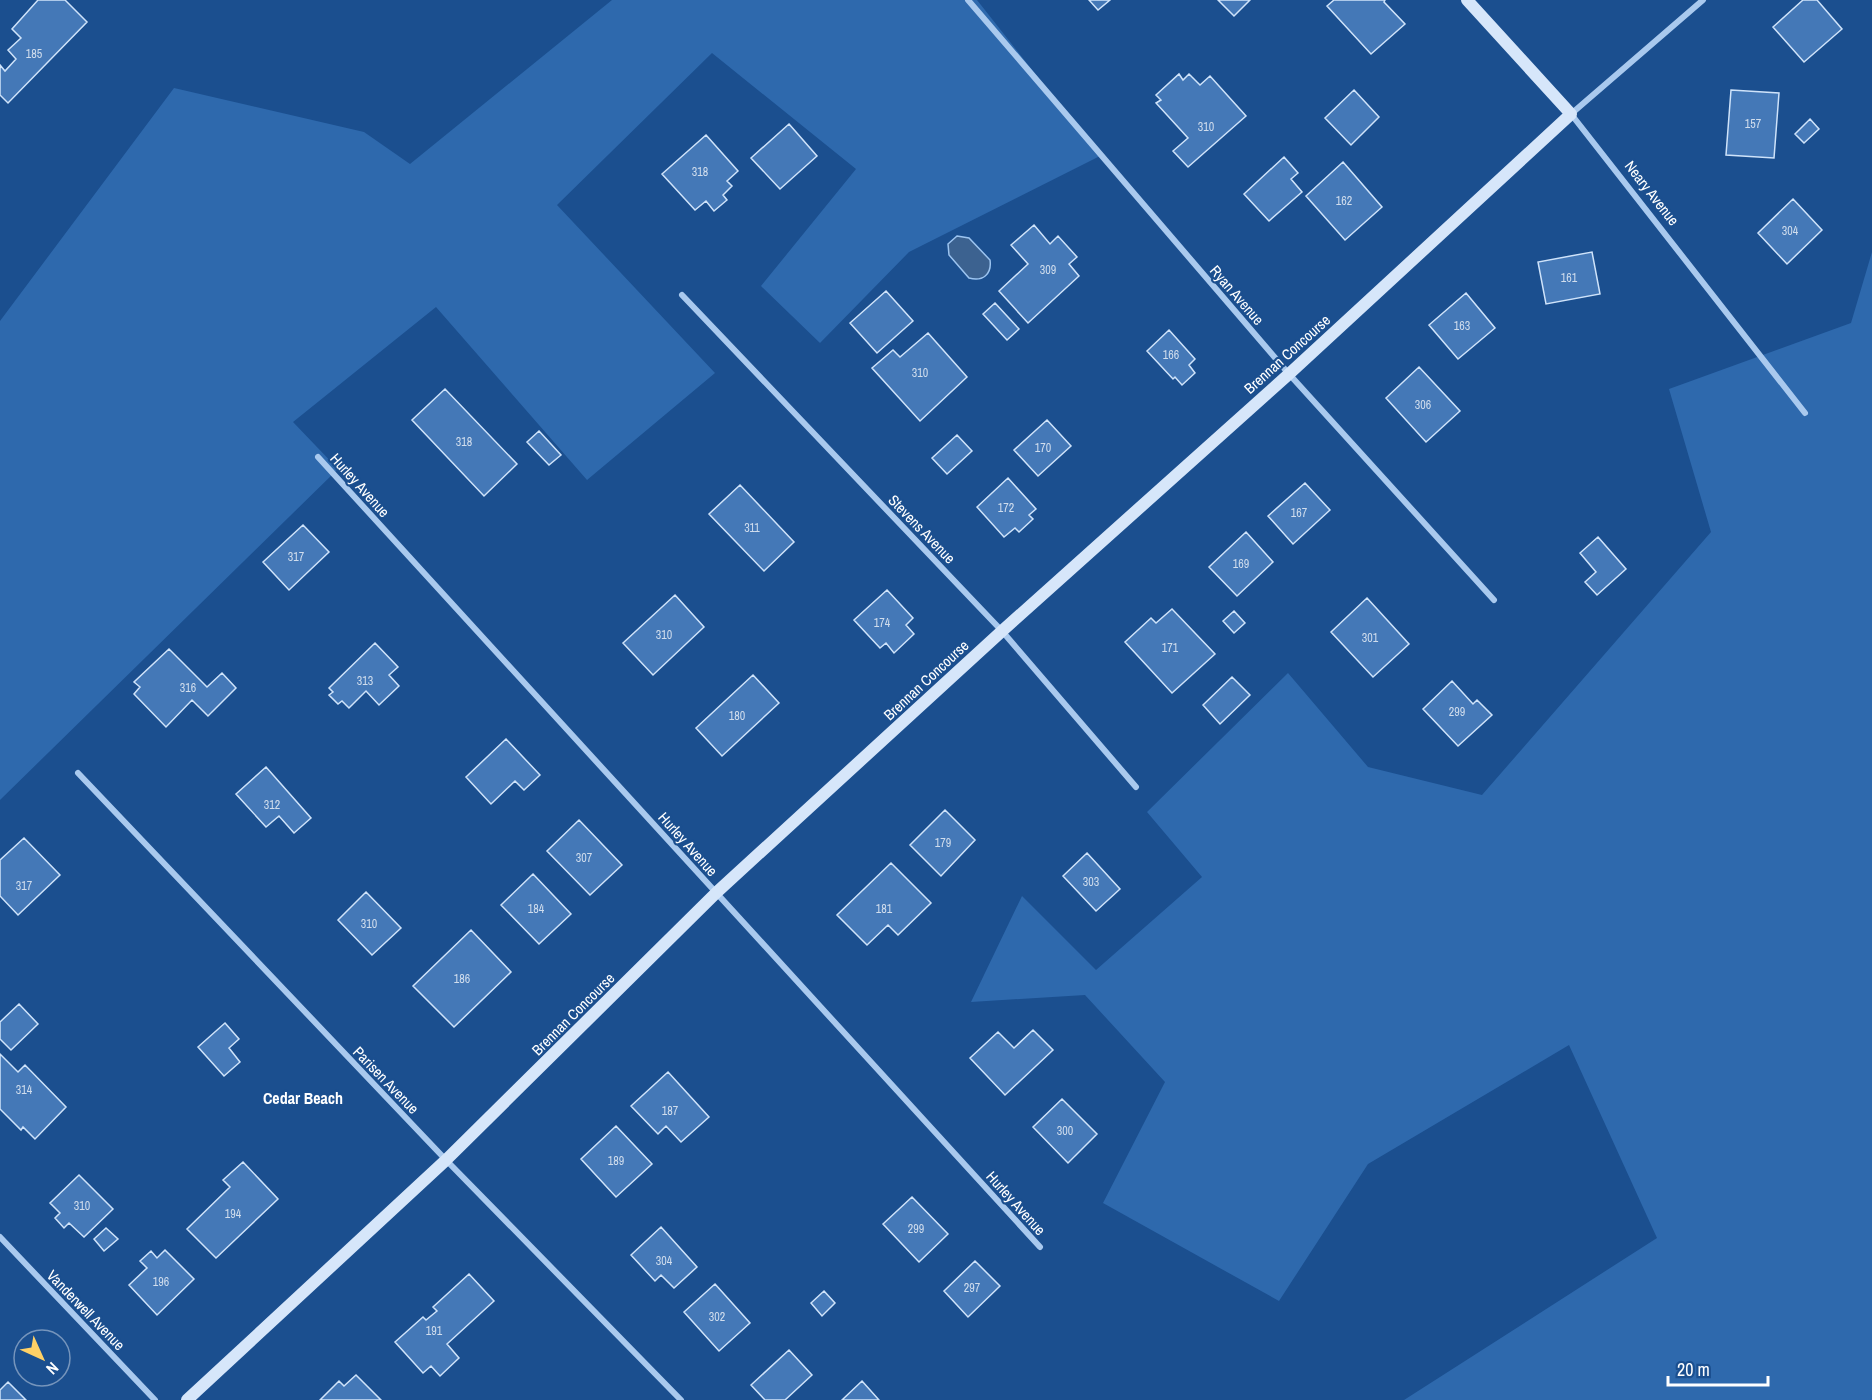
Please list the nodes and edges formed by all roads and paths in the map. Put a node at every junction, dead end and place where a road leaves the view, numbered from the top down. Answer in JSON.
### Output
{"nodes":[{"id":1,"x":968,"y":0,"type":"edge"},
{"id":2,"x":1467,"y":0,"type":"edge"},
{"id":3,"x":1703,"y":0,"type":"edge"},
{"id":4,"x":1571,"y":114,"type":"junction"},
{"id":5,"x":682,"y":295,"type":"dead end"},
{"id":6,"x":1289,"y":374,"type":"junction"},
{"id":7,"x":1805,"y":412,"type":"dead end"},
{"id":8,"x":318,"y":457,"type":"dead end"},
{"id":9,"x":1494,"y":600,"type":"dead end"},
{"id":10,"x":1002,"y":631,"type":"junction"},
{"id":11,"x":78,"y":773,"type":"dead end"},
{"id":12,"x":1136,"y":787,"type":"dead end"},
{"id":13,"x":717,"y":892,"type":"junction"},
{"id":14,"x":446,"y":1161,"type":"junction"},
{"id":15,"x":0,"y":1237,"type":"edge"},
{"id":16,"x":1040,"y":1247,"type":"dead end"},
{"id":17,"x":155,"y":1400,"type":"edge"},
{"id":18,"x":187,"y":1400,"type":"edge"},
{"id":19,"x":681,"y":1400,"type":"edge"}],
"edges":[{"from":1,"to":6,"type":"street","name":"Ryan Avenue"},
{"from":2,"to":4,"type":"main road","name":"Neary Avenue"},
{"from":3,"to":4,"type":"street","name":"Brennan Concourse"},
{"from":4,"to":6,"type":"main road","name":"Brennan Concourse"},
{"from":4,"to":7,"type":"street","name":"Neary Avenue"},
{"from":5,"to":10,"type":"street","name":"Stevens Avenue"},
{"from":6,"to":9,"type":"street","name":"Ryan Avenue"},
{"from":6,"to":10,"type":"main road","name":"Brennan Concourse"},
{"from":8,"to":13,"type":"street","name":"Hurley Avenue"},
{"from":10,"to":12,"type":"street","name":"Stevens Avenue"},
{"from":10,"to":13,"type":"main road","name":"Brennan Concourse"},
{"from":11,"to":14,"type":"street","name":"Parisen Avenue"},
{"from":13,"to":14,"type":"main road","name":"Brennan Concourse"},
{"from":13,"to":16,"type":"street","name":"Hurley Avenue"},
{"from":14,"to":18,"type":"main road","name":"Brennan Concourse"},
{"from":14,"to":19,"type":"street","name":"Parisen Avenue"},
{"from":15,"to":17,"type":"street","name":"Vanderwell Avenue"}]}
